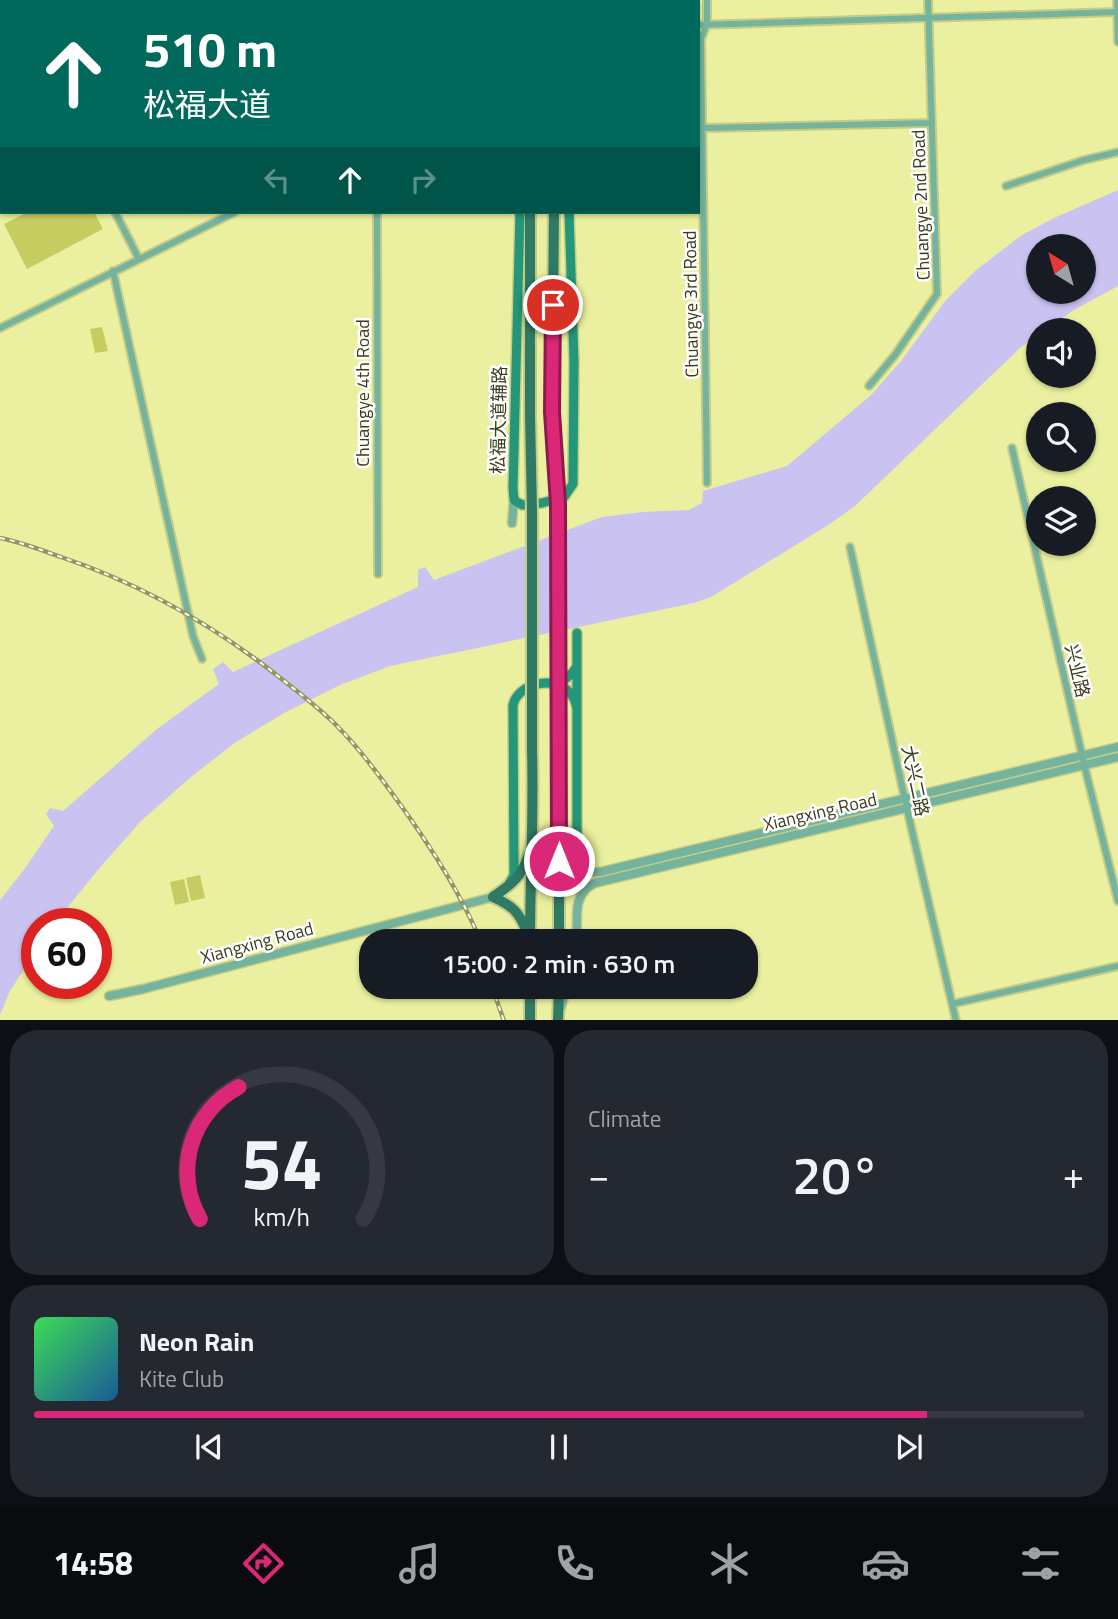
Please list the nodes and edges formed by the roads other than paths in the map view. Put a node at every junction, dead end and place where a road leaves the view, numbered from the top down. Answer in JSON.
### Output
{"nodes":[{"id":1,"x":707,"y":0,"type":"edge"},
{"id":2,"x":928,"y":0,"type":"edge"},
{"id":3,"x":1117,"y":0,"type":"edge"},
{"id":4,"x":1117,"y":12,"type":"edge"},
{"id":5,"x":928,"y":19,"type":"junction"},
{"id":6,"x":706,"y":24,"type":"junction"},
{"id":7,"x":700,"y":25,"type":"edge"},
{"id":8,"x":1118,"y":42,"type":"edge"},
{"id":9,"x":932,"y":123,"type":"junction"},
{"id":10,"x":702,"y":128,"type":"junction"},
{"id":11,"x":1118,"y":152,"type":"edge"},
{"id":12,"x":1006,"y":186,"type":"dead end"},
{"id":13,"x":117,"y":214,"type":"edge"},
{"id":14,"x":231,"y":214,"type":"edge"},
{"id":15,"x":377,"y":214,"type":"edge"},
{"id":16,"x":520,"y":214,"type":"edge"},
{"id":17,"x":529,"y":214,"type":"edge"},
{"id":18,"x":555,"y":214,"type":"edge"},
{"id":19,"x":569,"y":214,"type":"edge"},
{"id":20,"x":139,"y":259,"type":"junction"},
{"id":21,"x":113,"y":271,"type":"junction"},
{"id":22,"x":0,"y":328,"type":"edge"},
{"id":23,"x":869,"y":386,"type":"dead end"},
{"id":24,"x":1012,"y":448,"type":"dead end"},
{"id":25,"x":707,"y":483,"type":"dead end"},
{"id":26,"x":514,"y":500,"type":"junction"},
{"id":27,"x":512,"y":523,"type":"dead end"},
{"id":28,"x":850,"y":547,"type":"dead end"},
{"id":29,"x":378,"y":574,"type":"dead end"},
{"id":30,"x":578,"y":633,"type":"dead end"},
{"id":31,"x":202,"y":659,"type":"dead end"},
{"id":32,"x":577,"y":665,"type":"junction"},
{"id":33,"x":548,"y":684,"type":"junction"},
{"id":34,"x":577,"y":709,"type":"junction"},
{"id":35,"x":1118,"y":747,"type":"edge"},
{"id":36,"x":1118,"y":757,"type":"edge"},
{"id":37,"x":1083,"y":760,"type":"junction"},
{"id":38,"x":906,"y":803,"type":"junction"},
{"id":39,"x":559,"y":835,"type":"junction"},
{"id":40,"x":532,"y":846,"type":"junction"},
{"id":41,"x":581,"y":868,"type":"junction"},
{"id":42,"x":505,"y":889,"type":"junction"},
{"id":43,"x":493,"y":897,"type":"junction"},
{"id":44,"x":1118,"y":901,"type":"edge"},
{"id":45,"x":525,"y":929,"type":"edge"},
{"id":46,"x":530,"y":929,"type":"edge"},
{"id":47,"x":559,"y":929,"type":"edge"},
{"id":48,"x":578,"y":929,"type":"edge"},
{"id":49,"x":1118,"y":965,"type":"edge"},
{"id":50,"x":112,"y":995,"type":"edge"},
{"id":51,"x":530,"y":999,"type":"edge"},
{"id":52,"x":559,"y":999,"type":"edge"},
{"id":53,"x":564,"y":999,"type":"edge"},
{"id":54,"x":953,"y":1004,"type":"junction"},
{"id":55,"x":558,"y":1018,"type":"edge"},
{"id":56,"x":530,"y":1020,"type":"edge"},
{"id":57,"x":956,"y":1020,"type":"edge"}],
"edges":[{"from":1,"to":6,"type":"street","name":"Chuangye 3rd Road"},
{"from":2,"to":5,"type":"street","name":"Chuangye 2nd Road"},
{"from":3,"to":4,"type":"street"},
{"from":4,"to":5,"type":"street"},
{"from":4,"to":8,"type":"street"},
{"from":5,"to":6,"type":"street"},
{"from":5,"to":9,"type":"street","name":"Chuangye 2nd Road"},
{"from":6,"to":7,"type":"street"},
{"from":6,"to":10,"type":"street","name":"Chuangye 3rd Road"},
{"from":9,"to":10,"type":"street"},
{"from":9,"to":23,"type":"street","name":"Chuangye 2nd Road"},
{"from":10,"to":25,"type":"street","name":"Chuangye 3rd Road"},
{"from":11,"to":12,"type":"street"},
{"from":13,"to":20,"type":"street"},
{"from":14,"to":20,"type":"street"},
{"from":15,"to":29,"type":"street","name":"Chuangye 4th Road"},
{"from":16,"to":26,"type":"main road","name":"松福大道辅路"},
{"from":17,"to":40,"type":"main road","bridge":true},
{"from":18,"to":39,"type":"main road","bridge":true},
{"from":19,"to":26,"type":"main road","name":"松福大道辅路"},
{"from":20,"to":21,"type":"street"},
{"from":21,"to":22,"type":"street"},
{"from":21,"to":31,"type":"street"},
{"from":24,"to":37,"type":"street","name":"兴业路"},
{"from":26,"to":27,"type":"street"},
{"from":28,"to":38,"type":"street","name":"大兴二路"},
{"from":30,"to":32,"type":"main road"},
{"from":32,"to":33,"type":"main road"},
{"from":32,"to":34,"type":"main road"},
{"from":33,"to":34,"type":"main road"},
{"from":33,"to":42,"type":"main road"},
{"from":34,"to":41,"type":"main road"},
{"from":35,"to":37,"type":"street","name":"Xiangxing Road"},
{"from":36,"to":37,"type":"street","name":"Xiangxing Road"},
{"from":37,"to":38,"type":"street","name":"Xiangxing Road"},
{"from":37,"to":44,"type":"street","name":"兴业路"},
{"from":38,"to":41,"type":"street","name":"Xiangxing Road"},
{"from":38,"to":48,"type":"street","name":"Xiangxing Road"},
{"from":38,"to":54,"type":"street","name":"大兴二路"},
{"from":39,"to":41,"type":"street"},
{"from":39,"to":47,"type":"main road"},
{"from":40,"to":42,"type":"main road"},
{"from":40,"to":46,"type":"main road"},
{"from":42,"to":43,"type":"main road"},
{"from":43,"to":45,"type":"main road"},
{"from":43,"to":50,"type":"street","name":"Xiangxing Road"},
{"from":49,"to":54,"type":"street"},
{"from":51,"to":56,"type":"main road"},
{"from":52,"to":55,"type":"main road"},
{"from":53,"to":55,"type":"street"},
{"from":54,"to":57,"type":"street","name":"大兴二路"}]}
